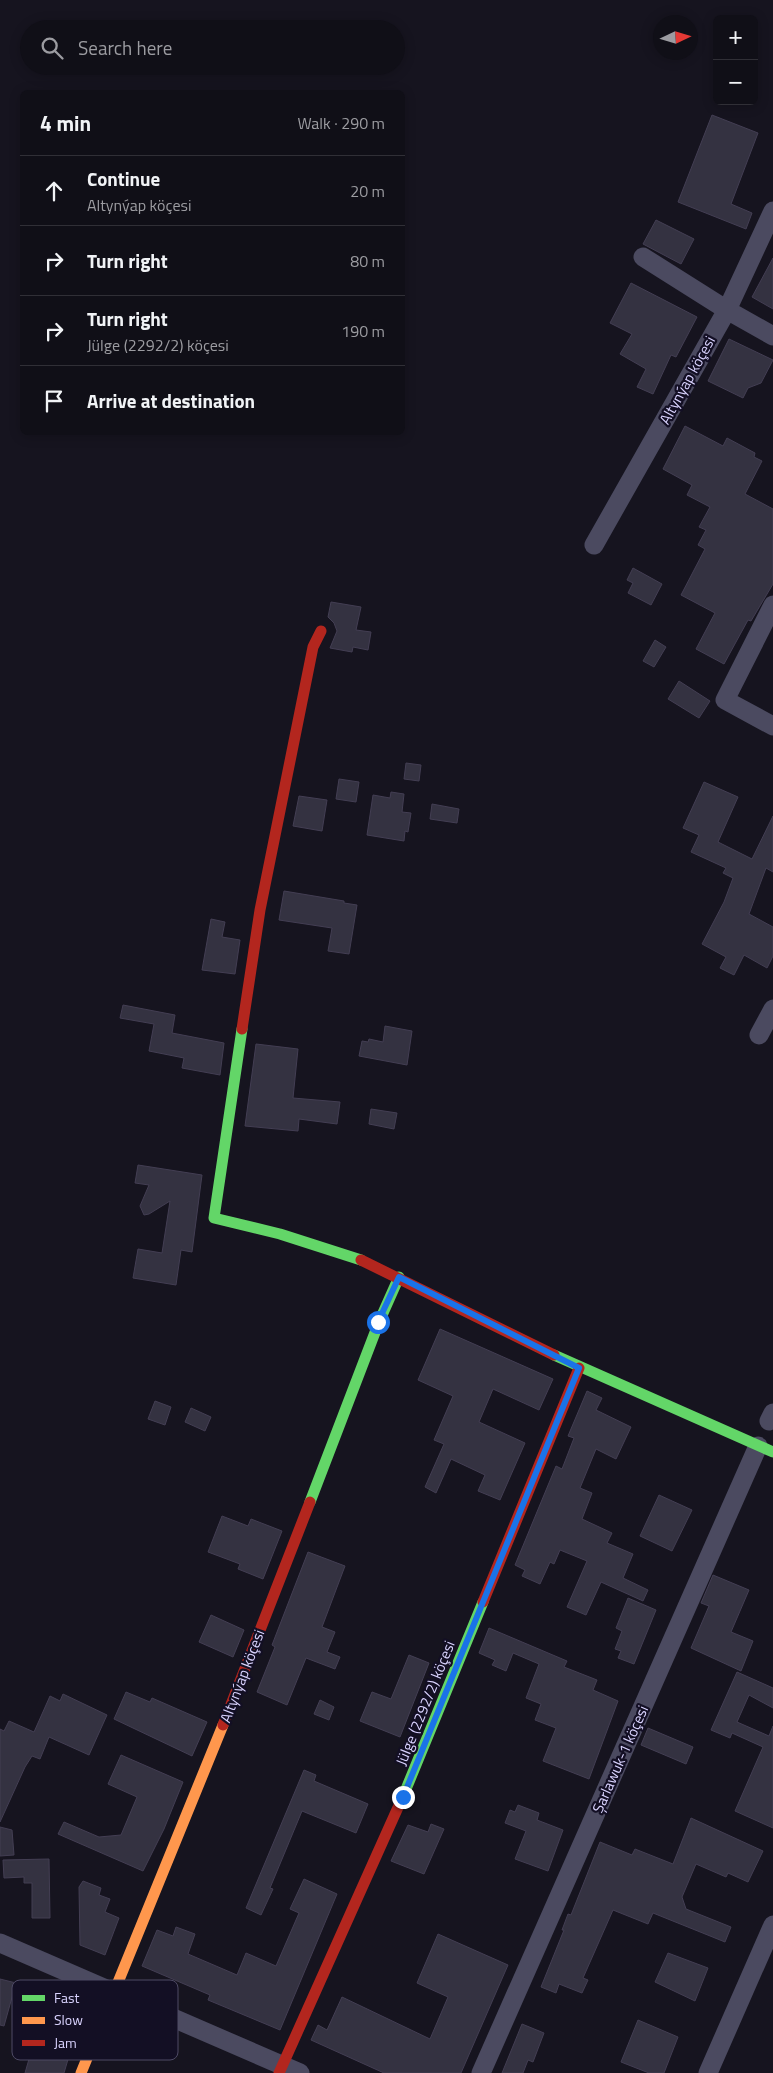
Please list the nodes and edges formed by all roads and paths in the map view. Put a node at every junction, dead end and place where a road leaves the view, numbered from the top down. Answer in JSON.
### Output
{"nodes":[{"id":1,"x":773,"y":211,"type":"edge"},
{"id":2,"x":643,"y":257,"type":"dead end"},
{"id":3,"x":726,"y":310,"type":"junction"},
{"id":4,"x":773,"y":336,"type":"edge"},
{"id":5,"x":594,"y":545,"type":"dead end"},
{"id":6,"x":773,"y":605,"type":"edge"},
{"id":7,"x":320,"y":631,"type":"dead end"},
{"id":8,"x":773,"y":726,"type":"edge"},
{"id":9,"x":773,"y":1009,"type":"edge"},
{"id":10,"x":759,"y":1035,"type":"dead end"},
{"id":11,"x":399,"y":1277,"type":"junction"},
{"id":12,"x":579,"y":1368,"type":"junction"},
{"id":13,"x":766,"y":1449,"type":"edge"},
{"id":14,"x":773,"y":1925,"type":"edge"},
{"id":15,"x":0,"y":1943,"type":"edge"},
{"id":16,"x":88,"y":1980,"type":"edge"},
{"id":17,"x":119,"y":1980,"type":"edge"},
{"id":18,"x":178,"y":2021,"type":"edge"},
{"id":19,"x":86,"y":2060,"type":"edge"},
{"id":20,"x":280,"y":2069,"type":"edge"},
{"id":21,"x":81,"y":2073,"type":"edge"},
{"id":22,"x":300,"y":2073,"type":"edge"},
{"id":23,"x":482,"y":2073,"type":"edge"},
{"id":24,"x":708,"y":2073,"type":"edge"}],
"edges":[{"from":1,"to":3,"type":"street","name":"Altynýap köçesi"},
{"from":2,"to":3,"type":"street"},
{"from":3,"to":4,"type":"street"},
{"from":3,"to":5,"type":"street","name":"Altynýap köçesi"},
{"from":6,"to":8,"type":"street"},
{"from":7,"to":11,"type":"street"},
{"from":9,"to":10,"type":"street"},
{"from":11,"to":12,"type":"street"},
{"from":11,"to":17,"type":"street","name":"Altynýap köçesi"},
{"from":12,"to":13,"type":"street"},
{"from":12,"to":20,"type":"street","name":"Jülge (2292/2) köçesi"},
{"from":13,"to":23,"type":"street","name":"Şarlawuk-1 köçesi"},
{"from":14,"to":24,"type":"street"},
{"from":15,"to":16,"type":"street"},
{"from":18,"to":20,"type":"street"},
{"from":19,"to":21,"type":"street","name":"Altynýap köçesi"},
{"from":20,"to":22,"type":"street"}]}
